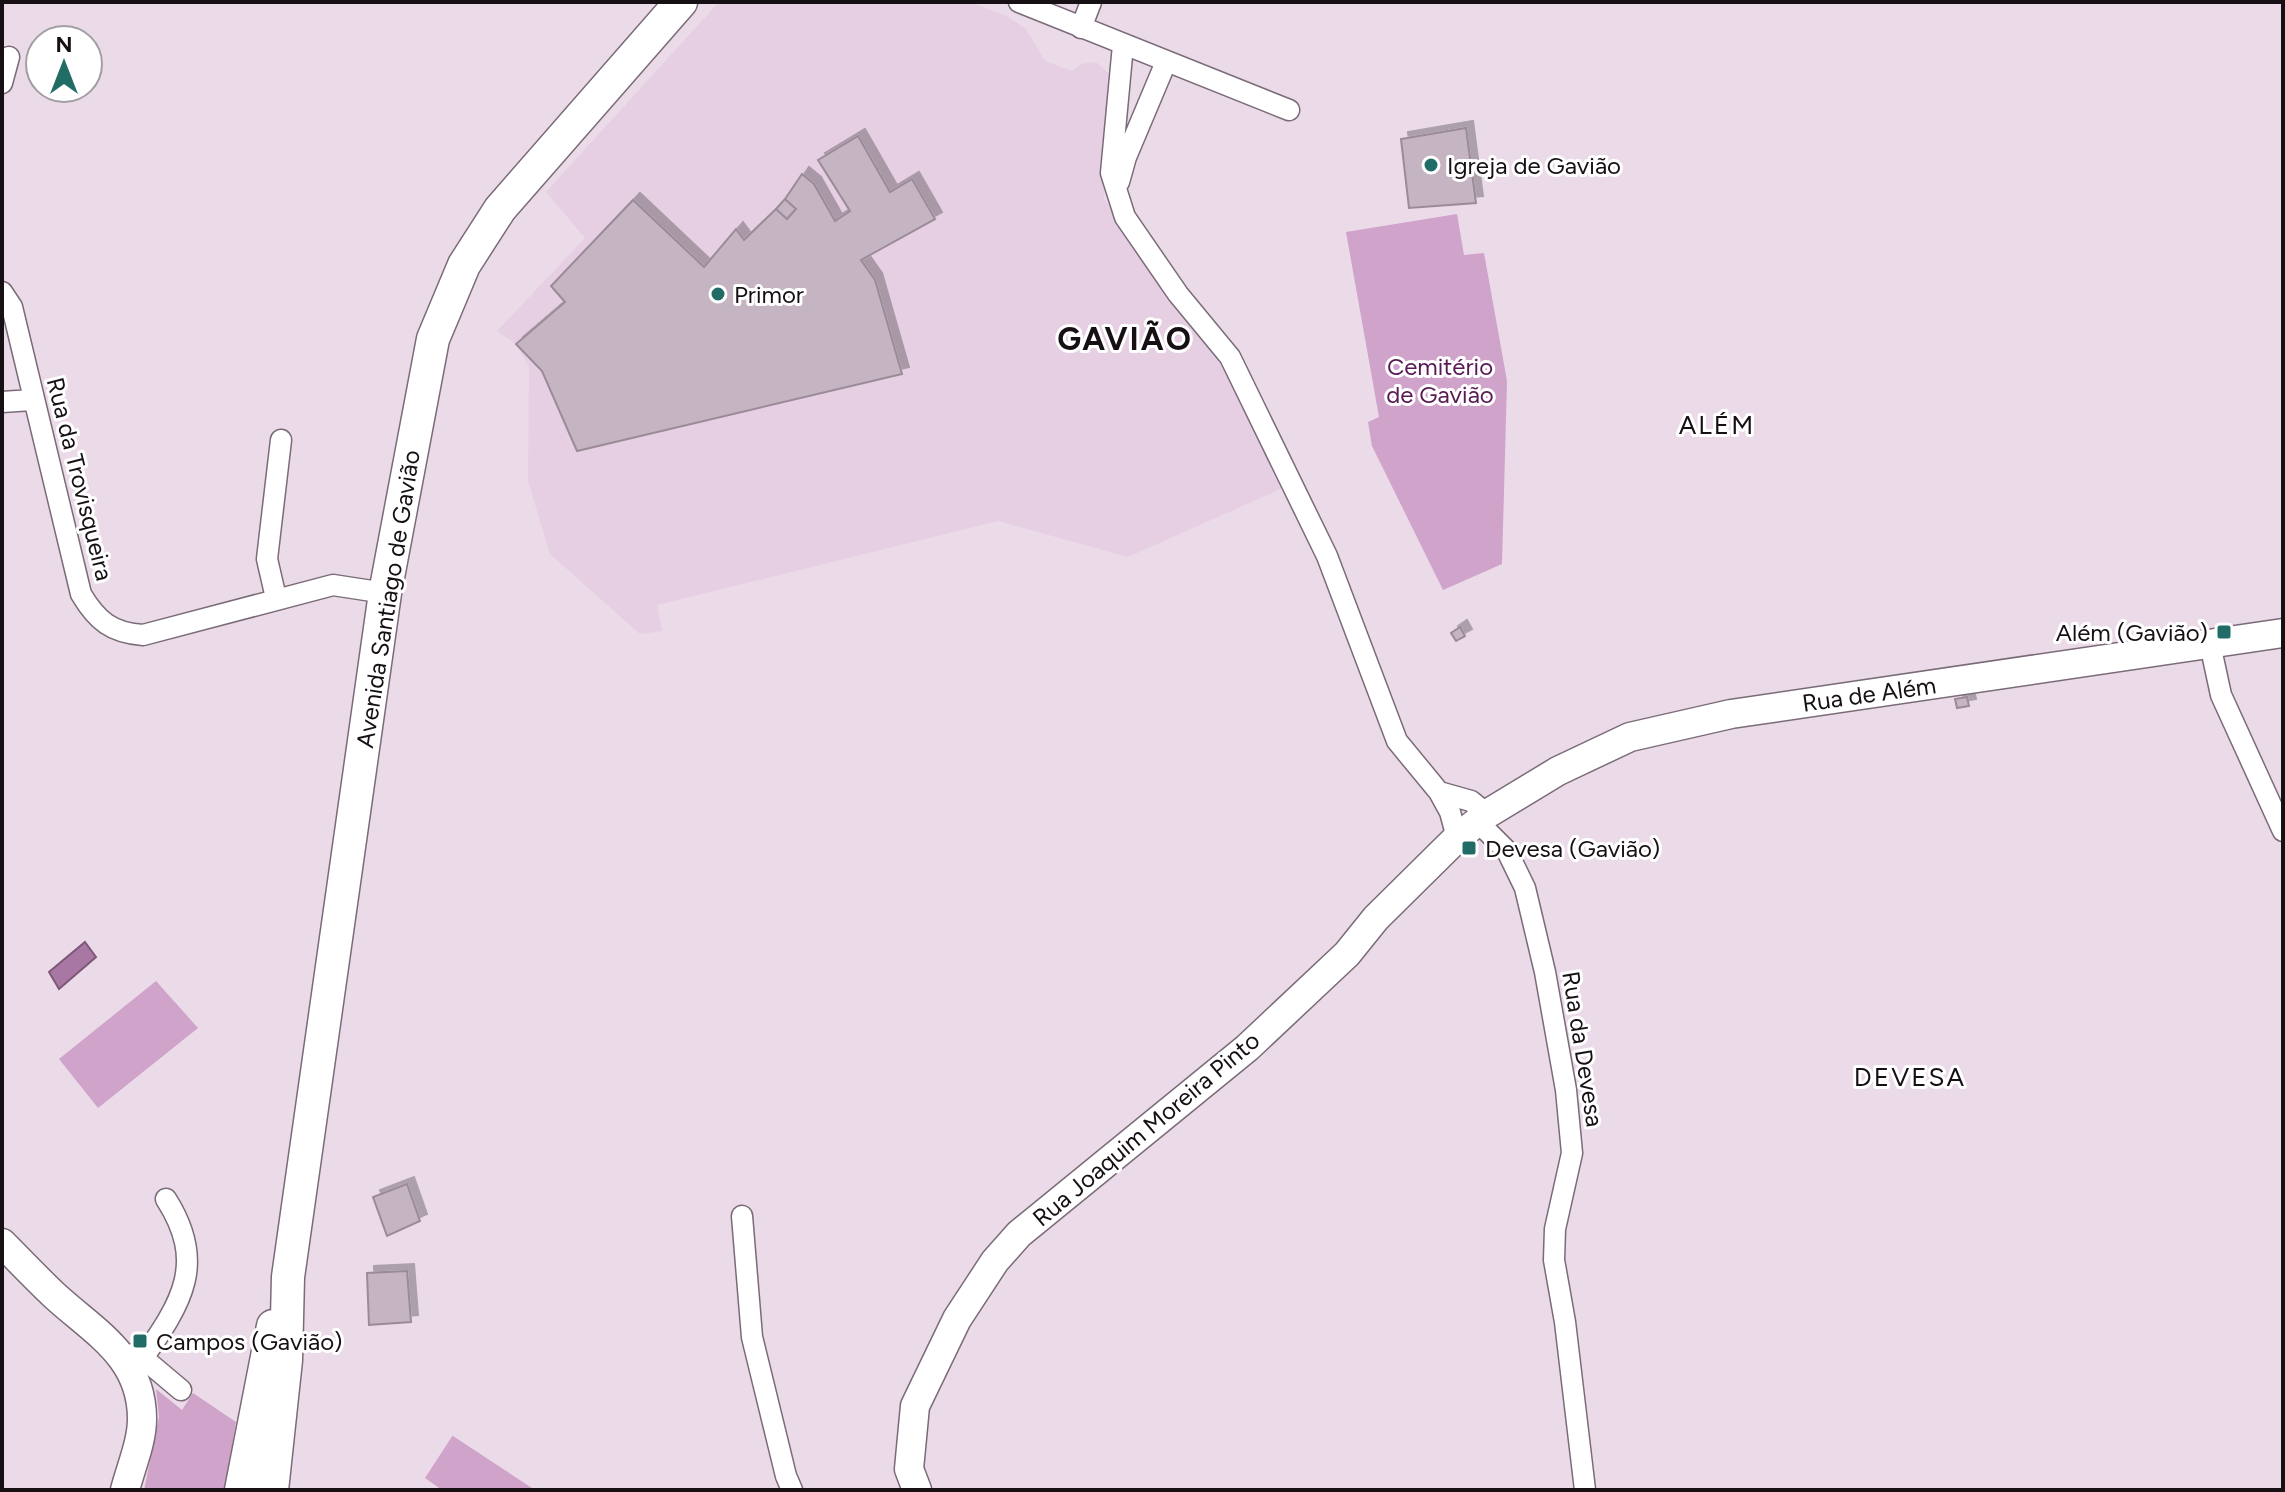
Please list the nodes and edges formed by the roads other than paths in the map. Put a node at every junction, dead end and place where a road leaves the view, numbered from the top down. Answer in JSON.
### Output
{"nodes":[{"id":1,"x":681,"y":2,"type":"edge"},
{"id":2,"x":1019,"y":2,"type":"edge"},
{"id":3,"x":1091,"y":2,"type":"edge"},
{"id":4,"x":1081,"y":28,"type":"junction"},
{"id":5,"x":1123,"y":45,"type":"junction"},
{"id":6,"x":9,"y":57,"type":"dead end"},
{"id":7,"x":1166,"y":62,"type":"junction"},
{"id":8,"x":2,"y":83,"type":"edge"},
{"id":9,"x":1289,"y":110,"type":"dead end"},
{"id":10,"x":1117,"y":198,"type":"junction"},
{"id":11,"x":2,"y":292,"type":"edge"},
{"id":12,"x":32,"y":400,"type":"junction"},
{"id":13,"x":2,"y":402,"type":"edge"},
{"id":14,"x":281,"y":440,"type":"dead end"},
{"id":15,"x":385,"y":593,"type":"junction"},
{"id":16,"x":276,"y":598,"type":"junction"},
{"id":17,"x":2283,"y":633,"type":"edge"},
{"id":18,"x":2210,"y":644,"type":"junction"},
{"id":19,"x":1439,"y":792,"type":"junction"},
{"id":20,"x":1474,"y":824,"type":"junction"},
{"id":21,"x":2283,"y":831,"type":"edge"},
{"id":22,"x":166,"y":1199,"type":"dead end"},
{"id":23,"x":742,"y":1216,"type":"dead end"},
{"id":24,"x":2,"y":1243,"type":"edge"},
{"id":25,"x":288,"y":1277,"type":"junction"},
{"id":26,"x":131,"y":1359,"type":"junction"},
{"id":27,"x":181,"y":1390,"type":"dead end"},
{"id":28,"x":125,"y":1490,"type":"edge"},
{"id":29,"x":241,"y":1490,"type":"edge"},
{"id":30,"x":272,"y":1490,"type":"edge"},
{"id":31,"x":792,"y":1490,"type":"edge"},
{"id":32,"x":917,"y":1490,"type":"edge"},
{"id":33,"x":1585,"y":1490,"type":"edge"}],
"edges":[{"from":1,"to":15,"type":"main road","name":"Avenida Santiago de Gavião"},
{"from":2,"to":4,"type":"street"},
{"from":3,"to":4,"type":"street"},
{"from":4,"to":5,"type":"street"},
{"from":5,"to":7,"type":"street"},
{"from":5,"to":10,"type":"street"},
{"from":6,"to":8,"type":"street"},
{"from":7,"to":9,"type":"street"},
{"from":7,"to":10,"type":"street"},
{"from":10,"to":19,"type":"street"},
{"from":11,"to":12,"type":"street","name":"Rua da Trovisqueira"},
{"from":12,"to":13,"type":"street"},
{"from":12,"to":16,"type":"street","name":"Rua da Trovisqueira"},
{"from":14,"to":16,"type":"street"},
{"from":15,"to":16,"type":"street","name":"Rua da Trovisqueira"},
{"from":15,"to":25,"type":"main road","name":"Avenida Santiago de Gavião"},
{"from":17,"to":18,"type":"street","name":"Rua de Além"},
{"from":18,"to":20,"type":"street","name":"Rua de Além"},
{"from":18,"to":21,"type":"street"},
{"from":19,"to":20,"type":"street"},
{"from":19,"to":20,"type":"street"},
{"from":20,"to":32,"type":"street","name":"Rua Joaquim Moreira Pinto"},
{"from":20,"to":33,"type":"street","name":"Rua da Devesa"},
{"from":22,"to":26,"type":"street"},
{"from":23,"to":31,"type":"street"},
{"from":24,"to":26,"type":"street"},
{"from":25,"to":29,"type":"main road","name":"Avenida Santiago de Gavião"},
{"from":25,"to":30,"type":"main road","name":"Avenida Santiago de Gavião"},
{"from":26,"to":27,"type":"street"},
{"from":26,"to":28,"type":"street"}]}
